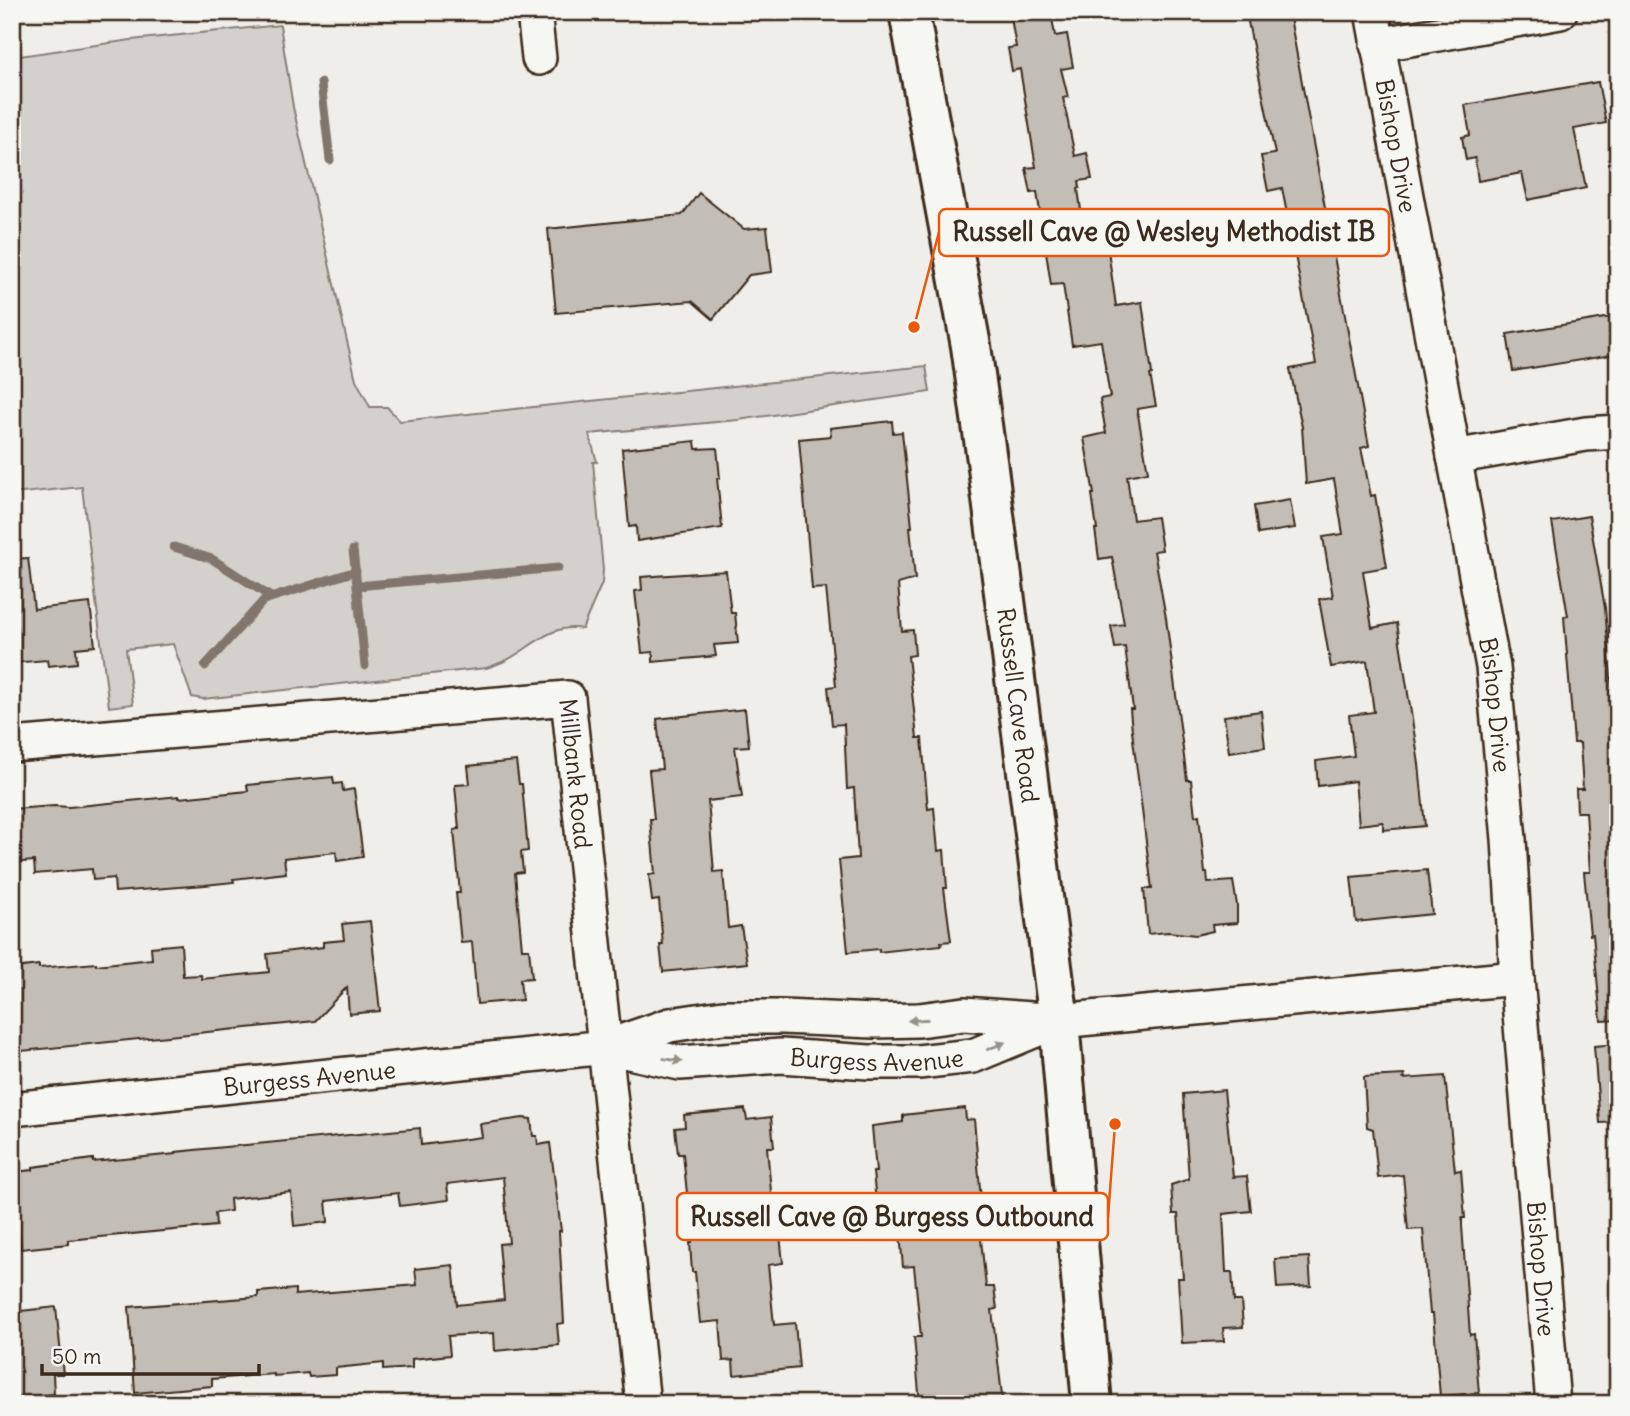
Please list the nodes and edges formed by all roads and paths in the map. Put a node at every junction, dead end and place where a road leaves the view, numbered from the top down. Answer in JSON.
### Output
{"nodes":[{"id":1,"x":534,"y":12,"type":"edge"},
{"id":2,"x":909,"y":12,"type":"edge"},
{"id":3,"x":1372,"y":12,"type":"edge"},
{"id":4,"x":1560,"y":12,"type":"edge"},
{"id":5,"x":1377,"y":45,"type":"junction"},
{"id":6,"x":539,"y":58,"type":"dead end"},
{"id":7,"x":1618,"y":432,"type":"edge"},
{"id":8,"x":1454,"y":457,"type":"junction"},
{"id":9,"x":12,"y":746,"type":"edge"},
{"id":10,"x":1517,"y":978,"type":"junction"},
{"id":11,"x":1059,"y":1021,"type":"junction"},
{"id":12,"x":606,"y":1047,"type":"junction"},
{"id":13,"x":12,"y":1109,"type":"edge"},
{"id":14,"x":643,"y":1404,"type":"edge"},
{"id":15,"x":1092,"y":1404,"type":"edge"},
{"id":16,"x":1553,"y":1404,"type":"edge"}],
"edges":[{"from":1,"to":6,"type":"street"},
{"from":2,"to":11,"type":"main road","name":"Russell Cave Road"},
{"from":3,"to":5,"type":"street","name":"Bishop Drive"},
{"from":4,"to":5,"type":"street"},
{"from":5,"to":8,"type":"street","name":"Bishop Drive"},
{"from":7,"to":8,"type":"street"},
{"from":8,"to":10,"type":"street","name":"Bishop Drive"},
{"from":9,"to":12,"type":"street","name":"Millbank Road"},
{"from":10,"to":11,"type":"street","name":"Burgess Avenue"},
{"from":10,"to":16,"type":"street","name":"Bishop Drive"},
{"from":11,"to":12,"type":"street","name":"Burgess Avenue"},
{"from":11,"to":15,"type":"main road","name":"Russell Cave Road"},
{"from":12,"to":13,"type":"street","name":"Burgess Avenue"},
{"from":12,"to":14,"type":"street","name":"Millbank Road"}]}
